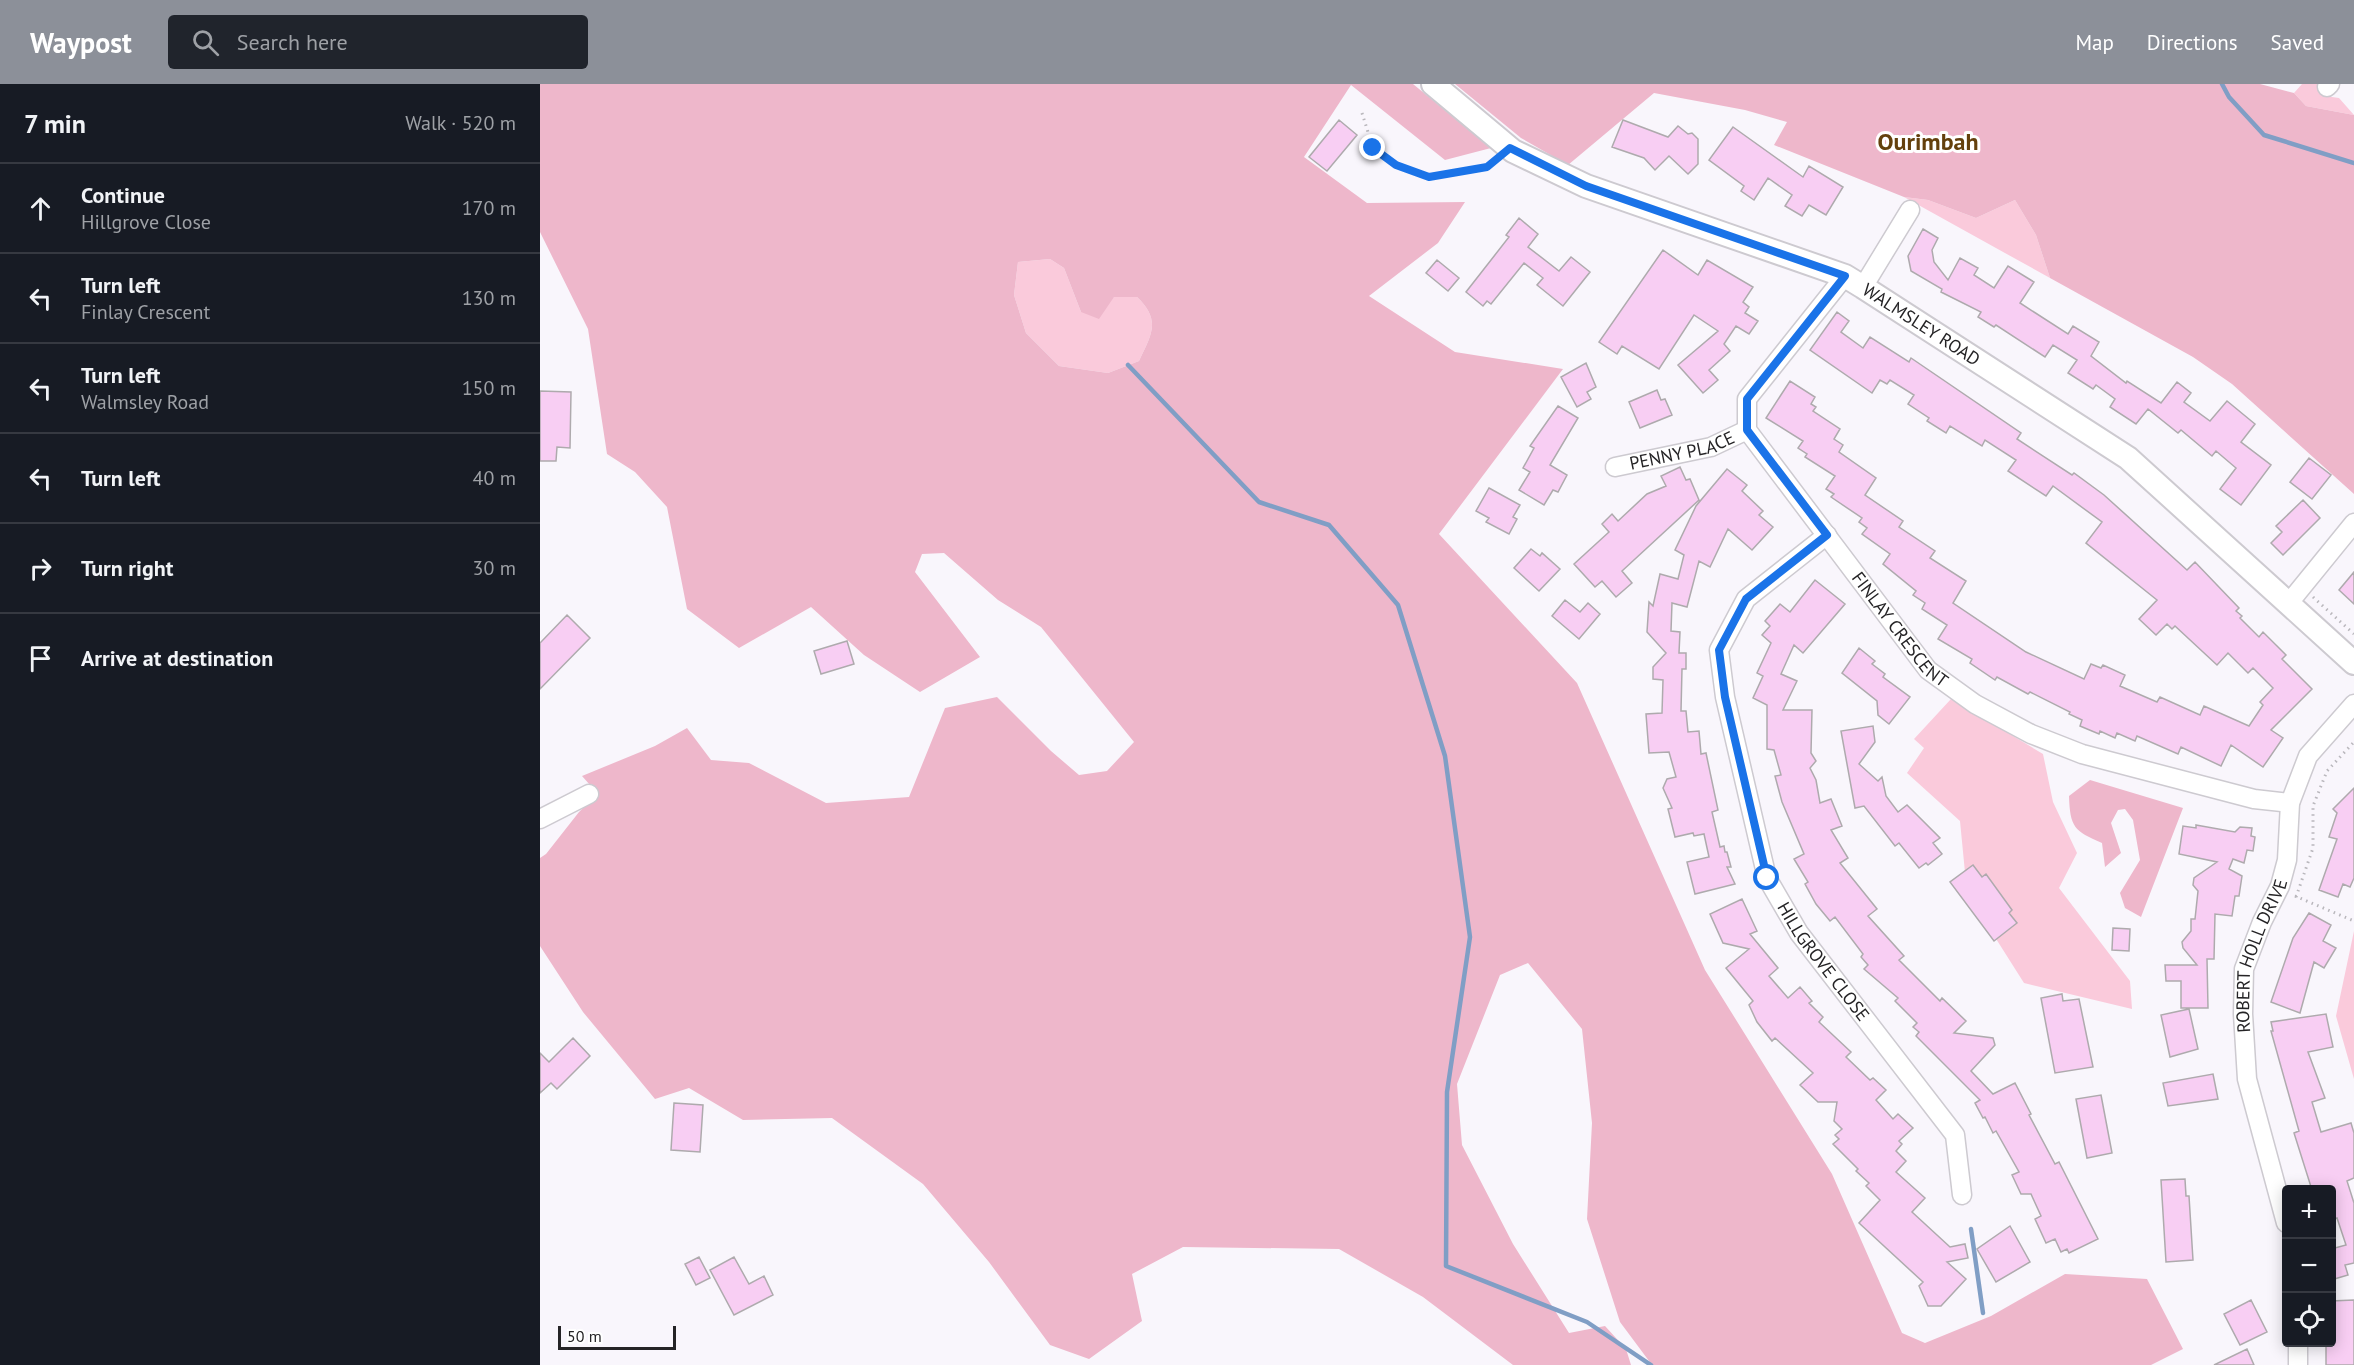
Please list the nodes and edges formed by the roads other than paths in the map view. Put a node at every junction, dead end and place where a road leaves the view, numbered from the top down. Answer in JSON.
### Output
{"nodes":[{"id":1,"x":1433,"y":84,"type":"edge"},
{"id":2,"x":1910,"y":210,"type":"dead end"},
{"id":3,"x":1854,"y":282,"type":"junction"},
{"id":4,"x":1747,"y":430,"type":"junction"},
{"id":5,"x":1615,"y":467,"type":"dead end"},
{"id":6,"x":2354,"y":523,"type":"edge"},
{"id":7,"x":1827,"y":535,"type":"junction"},
{"id":8,"x":2288,"y":604,"type":"junction"},
{"id":9,"x":2354,"y":663,"type":"edge"},
{"id":10,"x":2354,"y":704,"type":"edge"},
{"id":11,"x":589,"y":794,"type":"dead end"},
{"id":12,"x":2290,"y":803,"type":"junction"},
{"id":13,"x":540,"y":819,"type":"edge"},
{"id":14,"x":1962,"y":1195,"type":"dead end"},
{"id":15,"x":2282,"y":1208,"type":"edge"},
{"id":16,"x":2298,"y":1347,"type":"edge"},
{"id":17,"x":2298,"y":1365,"type":"edge"}],
"edges":[{"from":1,"to":3,"type":"street","name":"WALMSLEY ROAD"},
{"from":2,"to":3,"type":"street"},
{"from":3,"to":4,"type":"street"},
{"from":3,"to":8,"type":"street","name":"WALMSLEY ROAD"},
{"from":4,"to":5,"type":"street","name":"PENNY PLACE"},
{"from":4,"to":7,"type":"street","name":"FINLAY CRESCENT"},
{"from":6,"to":8,"type":"street"},
{"from":7,"to":12,"type":"street","name":"FINLAY CRESCENT"},
{"from":7,"to":14,"type":"street","name":"HILLGROVE CLOSE"},
{"from":8,"to":9,"type":"street","name":"WALMSLEY ROAD"},
{"from":10,"to":12,"type":"street","name":"ROBERT HOLL DRIVE"},
{"from":11,"to":13,"type":"street"},
{"from":12,"to":15,"type":"street","name":"ROBERT HOLL DRIVE"},
{"from":16,"to":17,"type":"street"}]}
